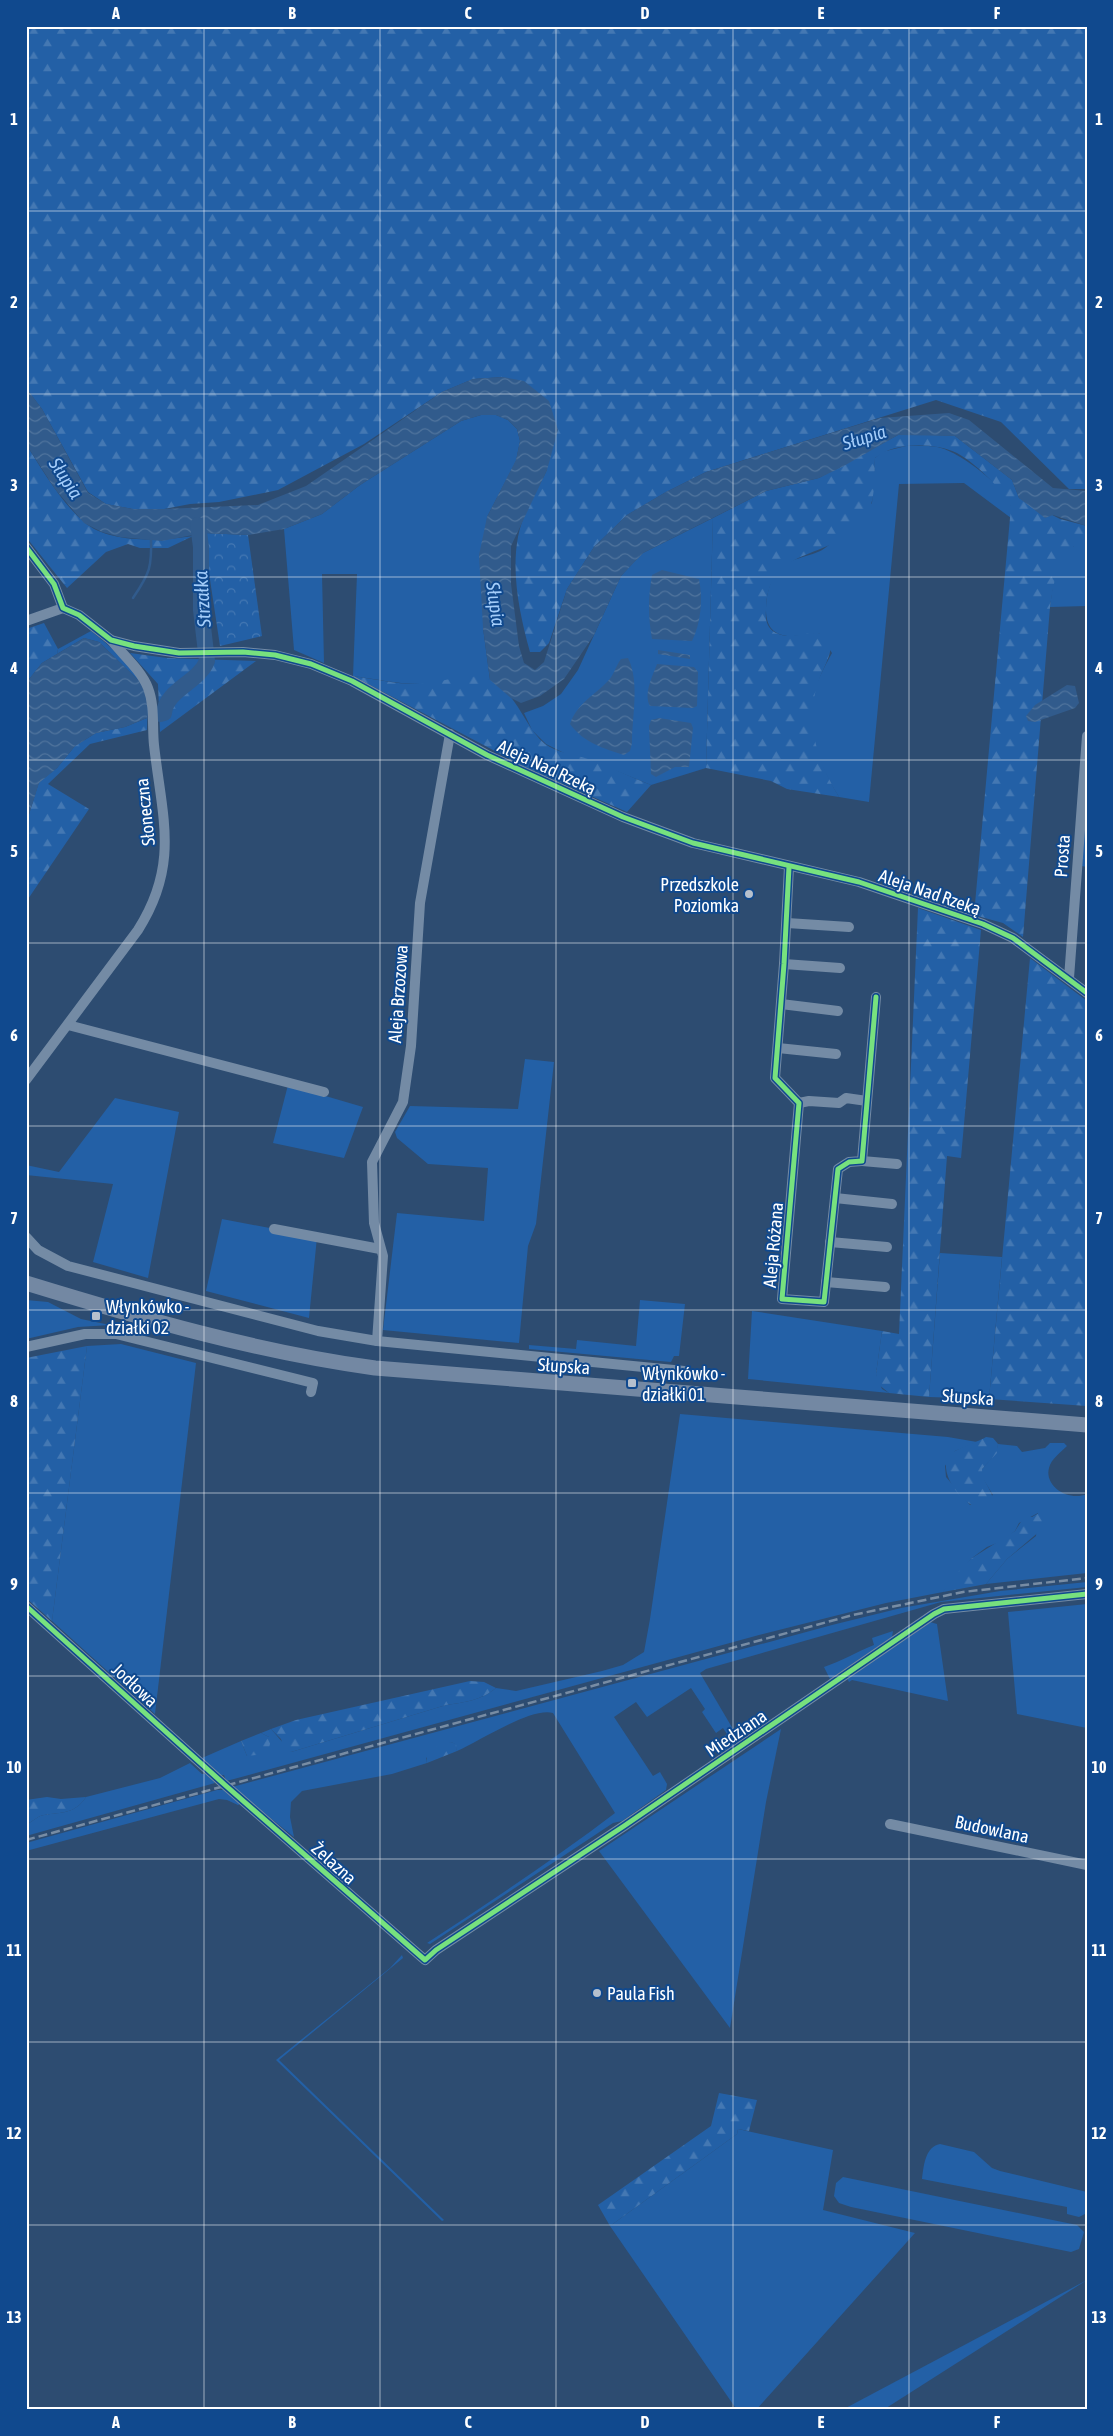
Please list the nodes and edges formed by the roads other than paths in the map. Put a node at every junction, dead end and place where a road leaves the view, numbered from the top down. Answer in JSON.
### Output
{"nodes":[{"id":1,"x":26,"y":547,"type":"edge"},
{"id":2,"x":63,"y":608,"type":"junction"},
{"id":3,"x":26,"y":621,"type":"edge"},
{"id":4,"x":111,"y":640,"type":"junction"},
{"id":5,"x":450,"y":734,"type":"junction"},
{"id":6,"x":1087,"y":736,"type":"edge"},
{"id":7,"x":789,"y":867,"type":"junction"},
{"id":8,"x":787,"y":923,"type":"junction"},
{"id":9,"x":849,"y":927,"type":"dead end"},
{"id":10,"x":784,"y":964,"type":"junction"},
{"id":11,"x":840,"y":968,"type":"dead end"},
{"id":12,"x":1069,"y":978,"type":"junction"},
{"id":13,"x":1087,"y":993,"type":"edge"},
{"id":14,"x":876,"y":997,"type":"dead end"},
{"id":15,"x":781,"y":1004,"type":"junction"},
{"id":16,"x":838,"y":1011,"type":"dead end"},
{"id":17,"x":68,"y":1025,"type":"junction"},
{"id":18,"x":778,"y":1048,"type":"junction"},
{"id":19,"x":836,"y":1054,"type":"dead end"},
{"id":20,"x":26,"y":1080,"type":"edge"},
{"id":21,"x":324,"y":1092,"type":"dead end"},
{"id":22,"x":867,"y":1101,"type":"junction"},
{"id":23,"x":799,"y":1103,"type":"junction"},
{"id":24,"x":862,"y":1161,"type":"junction"},
{"id":25,"x":897,"y":1164,"type":"dead end"},
{"id":26,"x":835,"y":1198,"type":"junction"},
{"id":27,"x":892,"y":1204,"type":"dead end"},
{"id":28,"x":274,"y":1229,"type":"dead end"},
{"id":29,"x":26,"y":1237,"type":"edge"},
{"id":30,"x":830,"y":1242,"type":"junction"},
{"id":31,"x":887,"y":1247,"type":"dead end"},
{"id":32,"x":380,"y":1249,"type":"junction"},
{"id":33,"x":826,"y":1282,"type":"junction"},
{"id":34,"x":26,"y":1283,"type":"edge"},
{"id":35,"x":885,"y":1287,"type":"dead end"},
{"id":36,"x":26,"y":1288,"type":"edge"},
{"id":37,"x":48,"y":1290,"type":"junction"},
{"id":38,"x":377,"y":1341,"type":"junction"},
{"id":39,"x":26,"y":1347,"type":"edge"},
{"id":40,"x":684,"y":1371,"type":"dead end"},
{"id":41,"x":311,"y":1392,"type":"dead end"},
{"id":42,"x":1087,"y":1425,"type":"edge"},
{"id":43,"x":1087,"y":1594,"type":"edge"},
{"id":44,"x":26,"y":1606,"type":"edge"},
{"id":45,"x":225,"y":1785,"type":"joint"},
{"id":46,"x":890,"y":1824,"type":"dead end"},
{"id":47,"x":1087,"y":1865,"type":"edge"},
{"id":48,"x":425,"y":1960,"type":"joint"}],
"edges":[{"from":1,"to":2,"type":"street"},
{"from":2,"to":3,"type":"street"},
{"from":2,"to":4,"type":"street","name":"Aleja Nad Rzeką"},
{"from":4,"to":5,"type":"street","name":"Aleja Nad Rzeką"},
{"from":4,"to":17,"type":"street","name":"Słoneczna"},
{"from":5,"to":7,"type":"street","name":"Aleja Nad Rzeką"},
{"from":5,"to":32,"type":"street","name":"Aleja Brzozowa"},
{"from":6,"to":12,"type":"street","name":"Prosta"},
{"from":7,"to":8,"type":"street"},
{"from":7,"to":12,"type":"street","name":"Aleja Nad Rzeką"},
{"from":8,"to":9,"type":"street"},
{"from":8,"to":10,"type":"street"},
{"from":10,"to":11,"type":"street"},
{"from":10,"to":15,"type":"street"},
{"from":12,"to":13,"type":"street","name":"Aleja Nad Rzeką"},
{"from":14,"to":22,"type":"street"},
{"from":15,"to":16,"type":"street"},
{"from":15,"to":18,"type":"street"},
{"from":17,"to":20,"type":"street","name":"Słoneczna"},
{"from":17,"to":21,"type":"street"},
{"from":18,"to":19,"type":"street"},
{"from":18,"to":23,"type":"street"},
{"from":22,"to":23,"type":"street"},
{"from":22,"to":24,"type":"street"},
{"from":23,"to":33,"type":"street","name":"Aleja Różana"},
{"from":24,"to":25,"type":"street","name":"Aleja Różana"},
{"from":24,"to":26,"type":"street","name":"Aleja Różana"},
{"from":26,"to":27,"type":"street"},
{"from":26,"to":30,"type":"street","name":"Aleja Różana"},
{"from":28,"to":32,"type":"street"},
{"from":29,"to":38,"type":"street"},
{"from":30,"to":31,"type":"street"},
{"from":30,"to":33,"type":"street","name":"Aleja Różana"},
{"from":32,"to":38,"type":"street","name":"Aleja Brzozowa"},
{"from":33,"to":35,"type":"street"},
{"from":34,"to":37,"type":"main road","name":"Słupska"},
{"from":36,"to":37,"type":"main road","name":"Słupska"},
{"from":37,"to":42,"type":"main road","name":"Słupska"},
{"from":38,"to":40,"type":"street"},
{"from":39,"to":41,"type":"street"},
{"from":43,"to":48,"type":"street","name":"Miedziana"},
{"from":44,"to":45,"type":"street","name":"Jodłowa"},
{"from":45,"to":48,"type":"street","name":"Żelazna"},
{"from":46,"to":47,"type":"street","name":"Budowlana"}]}
